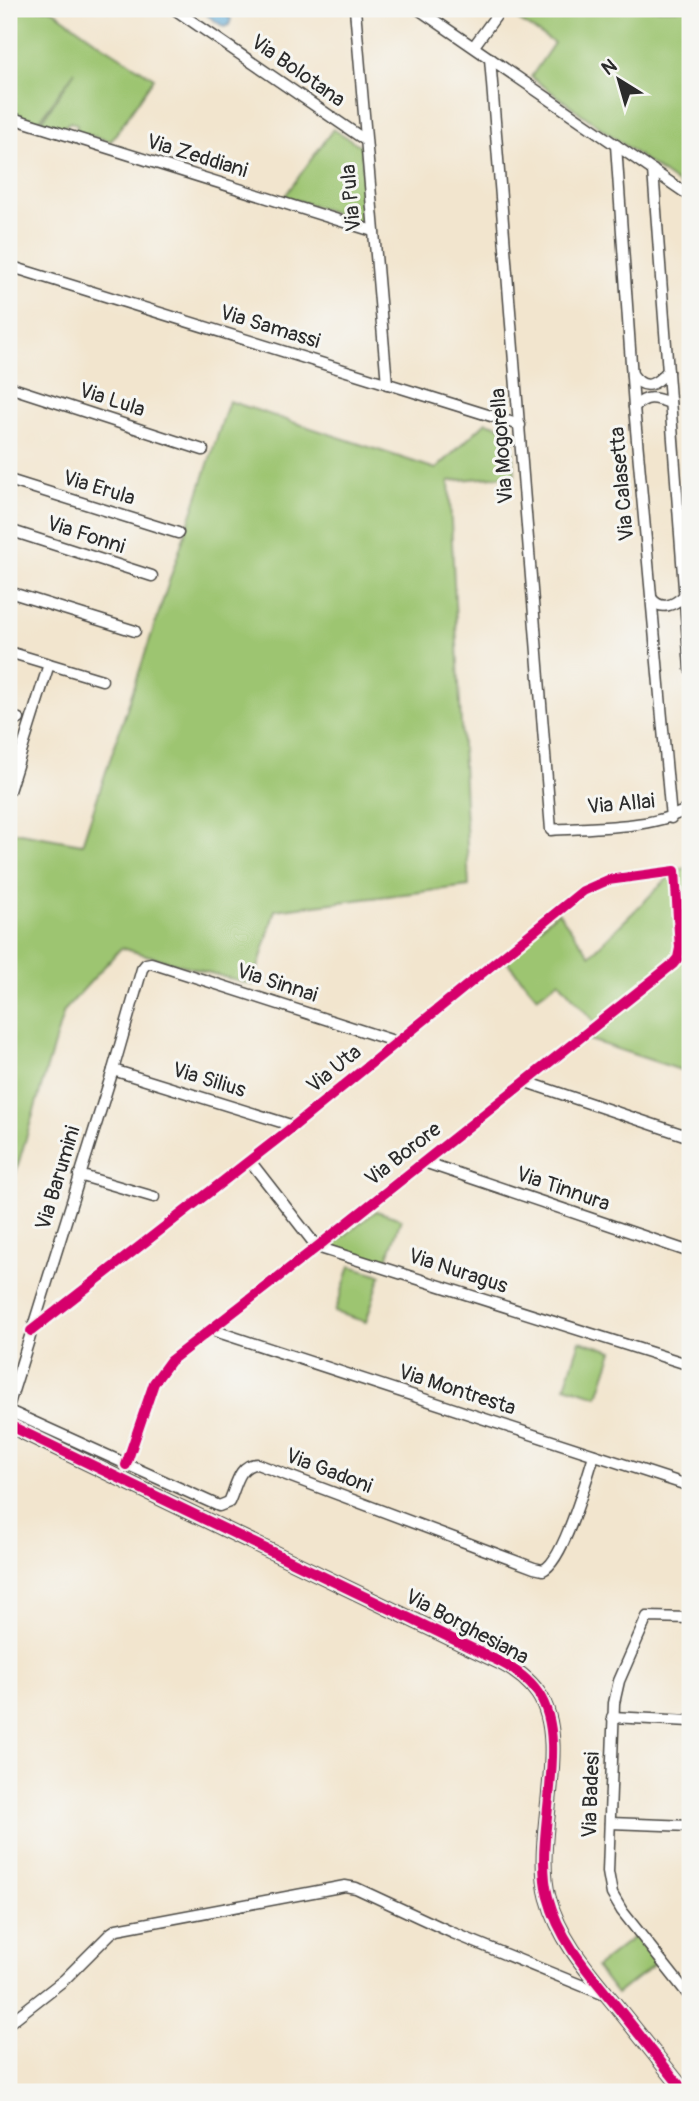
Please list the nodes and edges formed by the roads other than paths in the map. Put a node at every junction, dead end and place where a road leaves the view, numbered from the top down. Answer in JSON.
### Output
{"nodes":[{"id":1,"x":174,"y":9,"type":"edge"},
{"id":2,"x":355,"y":9,"type":"edge"},
{"id":3,"x":418,"y":9,"type":"edge"},
{"id":4,"x":501,"y":9,"type":"edge"},
{"id":5,"x":474,"y":47,"type":"junction"},
{"id":6,"x":490,"y":58,"type":"junction"},
{"id":7,"x":9,"y":117,"type":"edge"},
{"id":8,"x":365,"y":141,"type":"junction"},
{"id":9,"x":616,"y":145,"type":"junction"},
{"id":10,"x":653,"y":170,"type":"junction"},
{"id":11,"x":690,"y":196,"type":"edge"},
{"id":12,"x":373,"y":231,"type":"junction"},
{"id":13,"x":9,"y":266,"type":"edge"},
{"id":14,"x":668,"y":371,"type":"junction"},
{"id":15,"x":632,"y":374,"type":"junction"},
{"id":16,"x":387,"y":384,"type":"junction"},
{"id":17,"x":9,"y":387,"type":"edge"},
{"id":18,"x":670,"y":403,"type":"junction"},
{"id":19,"x":634,"y":407,"type":"junction"},
{"id":20,"x":520,"y":425,"type":"junction"},
{"id":21,"x":203,"y":450,"type":"dead end"},
{"id":22,"x":9,"y":480,"type":"edge"},
{"id":23,"x":9,"y":530,"type":"edge"},
{"id":24,"x":178,"y":533,"type":"dead end"},
{"id":25,"x":152,"y":576,"type":"dead end"},
{"id":26,"x":9,"y":592,"type":"edge"},
{"id":27,"x":684,"y":596,"type":"junction"},
{"id":28,"x":652,"y":599,"type":"junction"},
{"id":29,"x":135,"y":631,"type":"dead end"},
{"id":30,"x":9,"y":652,"type":"edge"},
{"id":31,"x":49,"y":664,"type":"junction"},
{"id":32,"x":690,"y":669,"type":"edge"},
{"id":33,"x":102,"y":680,"type":"dead end"},
{"id":34,"x":9,"y":791,"type":"edge"},
{"id":35,"x":690,"y":807,"type":"edge"},
{"id":36,"x":671,"y":818,"type":"junction"},
{"id":37,"x":551,"y":830,"type":"joint"},
{"id":38,"x":675,"y":871,"type":"joint"},
{"id":39,"x":146,"y":964,"type":"joint"},
{"id":40,"x":397,"y":1042,"type":"junction"},
{"id":41,"x":113,"y":1070,"type":"junction"},
{"id":42,"x":526,"y":1082,"type":"junction"},
{"id":43,"x":294,"y":1126,"type":"junction"},
{"id":44,"x":690,"y":1137,"type":"edge"},
{"id":45,"x":250,"y":1161,"type":"junction"},
{"id":46,"x":424,"y":1162,"type":"junction"},
{"id":47,"x":79,"y":1175,"type":"junction"},
{"id":48,"x":154,"y":1197,"type":"dead end"},
{"id":49,"x":317,"y":1247,"type":"junction"},
{"id":50,"x":690,"y":1252,"type":"edge"},
{"id":51,"x":212,"y":1329,"type":"junction"},
{"id":52,"x":31,"y":1331,"type":"junction"},
{"id":53,"x":690,"y":1366,"type":"edge"},
{"id":54,"x":9,"y":1404,"type":"edge"},
{"id":55,"x":9,"y":1411,"type":"edge"},
{"id":56,"x":9,"y":1424,"type":"edge"},
{"id":57,"x":594,"y":1455,"type":"junction"},
{"id":58,"x":126,"y":1465,"type":"junction"},
{"id":59,"x":690,"y":1486,"type":"edge"},
{"id":60,"x":690,"y":1618,"type":"edge"},
{"id":61,"x":612,"y":1717,"type":"junction"},
{"id":62,"x":690,"y":1721,"type":"edge"},
{"id":63,"x":610,"y":1823,"type":"junction"},
{"id":64,"x":690,"y":1826,"type":"edge"},
{"id":65,"x":608,"y":1996,"type":"junction"},
{"id":66,"x":690,"y":1997,"type":"edge"},
{"id":67,"x":9,"y":2023,"type":"edge"},
{"id":68,"x":685,"y":2092,"type":"edge"}],
"edges":[{"from":1,"to":8,"type":"street","name":"Via Bolotana"},
{"from":2,"to":8,"type":"street","name":"Via Pula"},
{"from":3,"to":5,"type":"street"},
{"from":4,"to":5,"type":"street"},
{"from":5,"to":6,"type":"street"},
{"from":6,"to":9,"type":"street"},
{"from":6,"to":20,"type":"street","name":"Via Mogorella"},
{"from":7,"to":12,"type":"street","name":"Via Zeddiani"},
{"from":8,"to":12,"type":"street","name":"Via Pula"},
{"from":9,"to":10,"type":"street"},
{"from":9,"to":15,"type":"street","name":"Via Calasetta"},
{"from":10,"to":11,"type":"street"},
{"from":10,"to":14,"type":"street"},
{"from":12,"to":16,"type":"street","name":"Via Pula"},
{"from":13,"to":16,"type":"street","name":"Via Samassi"},
{"from":14,"to":15,"type":"street"},
{"from":14,"to":18,"type":"street"},
{"from":15,"to":19,"type":"street","name":"Via Calasetta"},
{"from":16,"to":20,"type":"street","name":"Via Samassi"},
{"from":17,"to":21,"type":"street","name":"Via Lula"},
{"from":18,"to":19,"type":"street"},
{"from":18,"to":27,"type":"street"},
{"from":19,"to":28,"type":"street","name":"Via Calasetta"},
{"from":20,"to":37,"type":"street","name":"Via Mogorella"},
{"from":22,"to":24,"type":"street","name":"Via Erula"},
{"from":23,"to":25,"type":"street","name":"Via Fonni"},
{"from":26,"to":29,"type":"street"},
{"from":27,"to":28,"type":"street"},
{"from":27,"to":32,"type":"street"},
{"from":28,"to":36,"type":"street","name":"Via Calasetta"},
{"from":30,"to":31,"type":"street"},
{"from":31,"to":33,"type":"street"},
{"from":31,"to":34,"type":"street"},
{"from":35,"to":36,"type":"street","name":"Via Allai"},
{"from":36,"to":37,"type":"street","name":"Via Allai"},
{"from":38,"to":40,"type":"street","name":"Via Uta"},
{"from":38,"to":42,"type":"street","name":"Via Borore"},
{"from":39,"to":40,"type":"street","name":"Via Sinnai"},
{"from":39,"to":41,"type":"street","name":"Via Barumini"},
{"from":40,"to":43,"type":"street","name":"Via Uta"},
{"from":41,"to":43,"type":"street","name":"Via Silius"},
{"from":41,"to":47,"type":"street","name":"Via Barumini"},
{"from":42,"to":44,"type":"street"},
{"from":42,"to":46,"type":"street","name":"Via Borore"},
{"from":43,"to":45,"type":"street","name":"Via Uta"},
{"from":45,"to":49,"type":"street"},
{"from":45,"to":52,"type":"street","name":"Via Uta"},
{"from":46,"to":49,"type":"street","name":"Via Borore"},
{"from":46,"to":50,"type":"street","name":"Via Tinnura"},
{"from":47,"to":48,"type":"street"},
{"from":47,"to":52,"type":"street","name":"Via Barumini"},
{"from":49,"to":51,"type":"street","name":"Via Borore"},
{"from":49,"to":53,"type":"street","name":"Via Nuragus"},
{"from":51,"to":57,"type":"street","name":"Via Montresta"},
{"from":51,"to":58,"type":"street","name":"Via Borore"},
{"from":52,"to":54,"type":"street","name":"Via Barumini"},
{"from":55,"to":58,"type":"street","name":"Via Gadoni"},
{"from":56,"to":65,"type":"street","name":"Via Borghesiana"},
{"from":57,"to":58,"type":"street","name":"Via Gadoni"},
{"from":57,"to":59,"type":"street","name":"Via Montresta"},
{"from":60,"to":61,"type":"street","name":"Via Badesi"},
{"from":61,"to":62,"type":"street"},
{"from":61,"to":63,"type":"street","name":"Via Badesi"},
{"from":63,"to":64,"type":"street"},
{"from":63,"to":66,"type":"street","name":"Via Badesi"},
{"from":65,"to":67,"type":"street"},
{"from":65,"to":68,"type":"street","name":"Via Borghesiana"}]}
